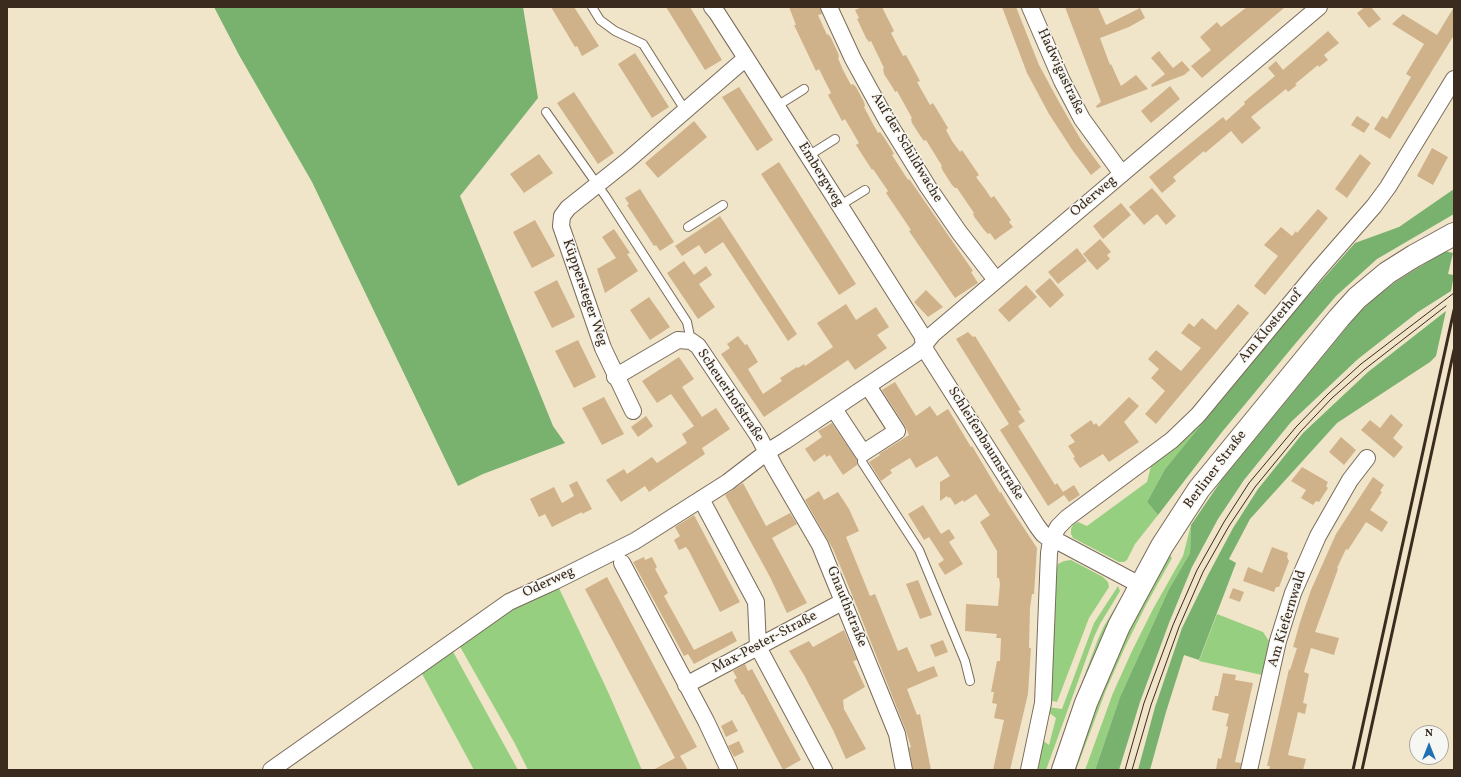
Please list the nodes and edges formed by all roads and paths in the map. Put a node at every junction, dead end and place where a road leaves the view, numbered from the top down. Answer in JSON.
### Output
{"nodes":[{"id":1,"x":592,"y":7,"type":"edge"},
{"id":2,"x":712,"y":7,"type":"edge"},
{"id":3,"x":829,"y":7,"type":"edge"},
{"id":4,"x":1030,"y":7,"type":"edge"},
{"id":5,"x":1319,"y":7,"type":"edge"},
{"id":6,"x":746,"y":58,"type":"junction"},
{"id":7,"x":1454,"y":79,"type":"edge"},
{"id":8,"x":804,"y":89,"type":"dead end"},
{"id":9,"x":777,"y":106,"type":"junction"},
{"id":10,"x":685,"y":110,"type":"junction"},
{"id":11,"x":546,"y":112,"type":"dead end"},
{"id":12,"x":835,"y":139,"type":"dead end"},
{"id":13,"x":808,"y":156,"type":"junction"},
{"id":14,"x":1122,"y":174,"type":"junction"},
{"id":15,"x":596,"y":184,"type":"junction"},
{"id":16,"x":865,"y":190,"type":"dead end"},
{"id":17,"x":723,"y":204,"type":"dead end"},
{"id":18,"x":839,"y":206,"type":"junction"},
{"id":19,"x":688,"y":227,"type":"dead end"},
{"id":20,"x":1454,"y":234,"type":"edge"},
{"id":21,"x":996,"y":280,"type":"junction"},
{"id":22,"x":691,"y":341,"type":"junction"},
{"id":23,"x":924,"y":344,"type":"junction"},
{"id":24,"x":615,"y":377,"type":"junction"},
{"id":25,"x":868,"y":386,"type":"junction"},
{"id":26,"x":834,"y":409,"type":"junction"},
{"id":27,"x":633,"y":411,"type":"dead end"},
{"id":28,"x":767,"y":452,"type":"junction"},
{"id":29,"x":863,"y":453,"type":"junction"},
{"id":30,"x":1366,"y":458,"type":"dead end"},
{"id":31,"x":701,"y":499,"type":"junction"},
{"id":32,"x":1052,"y":540,"type":"junction"},
{"id":33,"x":622,"y":563,"type":"dead end"},
{"id":34,"x":1140,"y":585,"type":"junction"},
{"id":35,"x":844,"y":602,"type":"junction"},
{"id":36,"x":758,"y":647,"type":"junction"},
{"id":37,"x":970,"y":681,"type":"dead end"},
{"id":38,"x":686,"y":685,"type":"junction"},
{"id":39,"x":271,"y":770,"type":"edge"},
{"id":40,"x":729,"y":770,"type":"edge"},
{"id":41,"x":824,"y":770,"type":"edge"},
{"id":42,"x":904,"y":770,"type":"edge"},
{"id":43,"x":1029,"y":770,"type":"edge"},
{"id":44,"x":1063,"y":770,"type":"edge"},
{"id":45,"x":1249,"y":770,"type":"edge"}],
"edges":[{"from":1,"to":10,"type":"lane"},
{"from":2,"to":6,"type":"street","name":"Embergweg"},
{"from":3,"to":21,"type":"street","name":"Auf der Schildwache"},
{"from":4,"to":14,"type":"street","name":"Hadwigastraße"},
{"from":5,"to":14,"type":"street","name":"Oderweg"},
{"from":6,"to":9,"type":"street","name":"Embergweg"},
{"from":6,"to":10,"type":"street","name":"Küppersteger Weg"},
{"from":7,"to":32,"type":"street","name":"Am Klosterhof"},
{"from":8,"to":9,"type":"lane"},
{"from":9,"to":13,"type":"street","name":"Embergweg"},
{"from":10,"to":15,"type":"street","name":"Küppersteger Weg"},
{"from":11,"to":15,"type":"lane"},
{"from":12,"to":13,"type":"lane"},
{"from":13,"to":18,"type":"street","name":"Embergweg"},
{"from":14,"to":21,"type":"street","name":"Oderweg"},
{"from":15,"to":22,"type":"lane","name":"Scheuerhofstraße"},
{"from":15,"to":24,"type":"street","name":"Küppersteger Weg"},
{"from":16,"to":18,"type":"lane"},
{"from":17,"to":19,"type":"lane"},
{"from":18,"to":23,"type":"street","name":"Embergweg"},
{"from":20,"to":34,"type":"main road","name":"Berliner Straße"},
{"from":21,"to":23,"type":"street","name":"Oderweg"},
{"from":22,"to":24,"type":"street","name":"Scheuerhofstraße"},
{"from":22,"to":28,"type":"street","name":"Scheuerhofstraße"},
{"from":23,"to":25,"type":"street","name":"Oderweg"},
{"from":23,"to":32,"type":"street","name":"Schleifenbaumstraße"},
{"from":24,"to":27,"type":"street","name":"Küppersteger Weg"},
{"from":25,"to":26,"type":"street","name":"Oderweg"},
{"from":25,"to":29,"type":"street"},
{"from":26,"to":28,"type":"street","name":"Oderweg"},
{"from":26,"to":29,"type":"street"},
{"from":28,"to":31,"type":"street","name":"Oderweg"},
{"from":28,"to":35,"type":"street","name":"Gnauthstraße"},
{"from":29,"to":37,"type":"lane"},
{"from":30,"to":45,"type":"street","name":"Am Kiefernwald"},
{"from":31,"to":36,"type":"street"},
{"from":31,"to":39,"type":"street","name":"Oderweg"},
{"from":32,"to":34,"type":"street","name":"Schleifenbaumstraße"},
{"from":32,"to":43,"type":"street"},
{"from":33,"to":38,"type":"street"},
{"from":34,"to":44,"type":"main road","name":"Berliner Straße"},
{"from":35,"to":36,"type":"street","name":"Max-Pester-Straße"},
{"from":35,"to":42,"type":"street","name":"Gnauthstraße"},
{"from":36,"to":38,"type":"street","name":"Max-Pester-Straße"},
{"from":36,"to":41,"type":"street"},
{"from":38,"to":40,"type":"street"}]}
